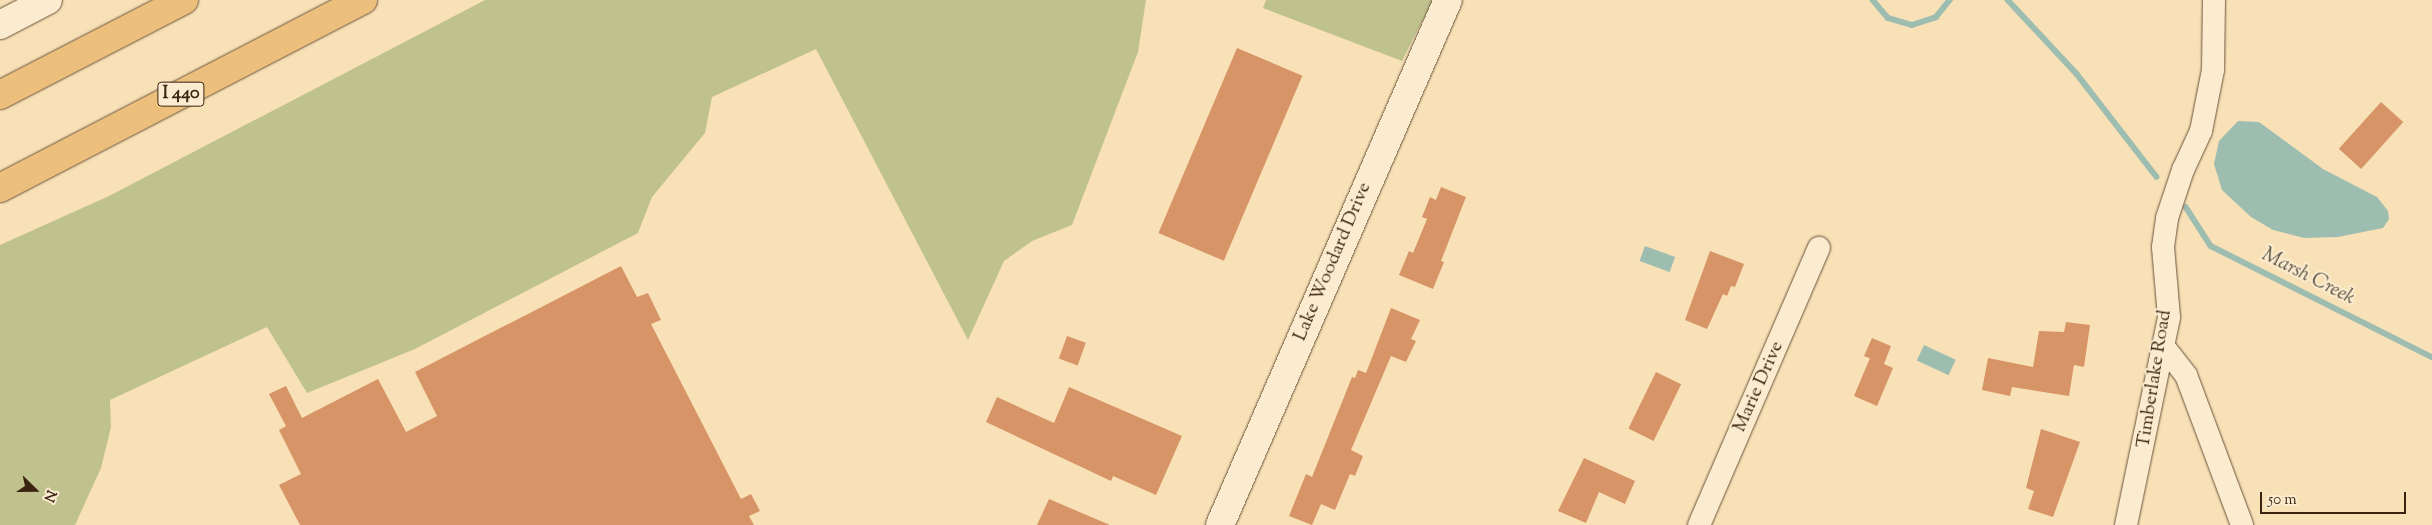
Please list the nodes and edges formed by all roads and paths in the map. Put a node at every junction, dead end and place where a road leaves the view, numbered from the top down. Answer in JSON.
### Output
{"nodes":[{"id":1,"x":48,"y":0,"type":"edge"},
{"id":2,"x":184,"y":0,"type":"edge"},
{"id":3,"x":363,"y":0,"type":"edge"},
{"id":4,"x":1448,"y":0,"type":"edge"},
{"id":5,"x":2214,"y":0,"type":"edge"},
{"id":6,"x":0,"y":25,"type":"edge"},
{"id":7,"x":0,"y":95,"type":"edge"},
{"id":8,"x":0,"y":188,"type":"edge"},
{"id":9,"x":1819,"y":248,"type":"dead end"},
{"id":10,"x":2164,"y":348,"type":"junction"},
{"id":11,"x":1220,"y":525,"type":"edge"},
{"id":12,"x":1698,"y":525,"type":"edge"},
{"id":13,"x":2126,"y":525,"type":"edge"},
{"id":14,"x":2242,"y":525,"type":"edge"}],
"edges":[{"from":1,"to":6,"type":"street"},
{"from":2,"to":7,"type":"highway"},
{"from":3,"to":8,"type":"highway","number":"I 440"},
{"from":4,"to":11,"type":"street","name":"Lake Woodard Drive"},
{"from":5,"to":10,"type":"street","name":"Timberlake Road"},
{"from":9,"to":12,"type":"street","name":"Marie Drive"},
{"from":10,"to":13,"type":"street","name":"Timberlake Road"},
{"from":10,"to":14,"type":"street"}]}
